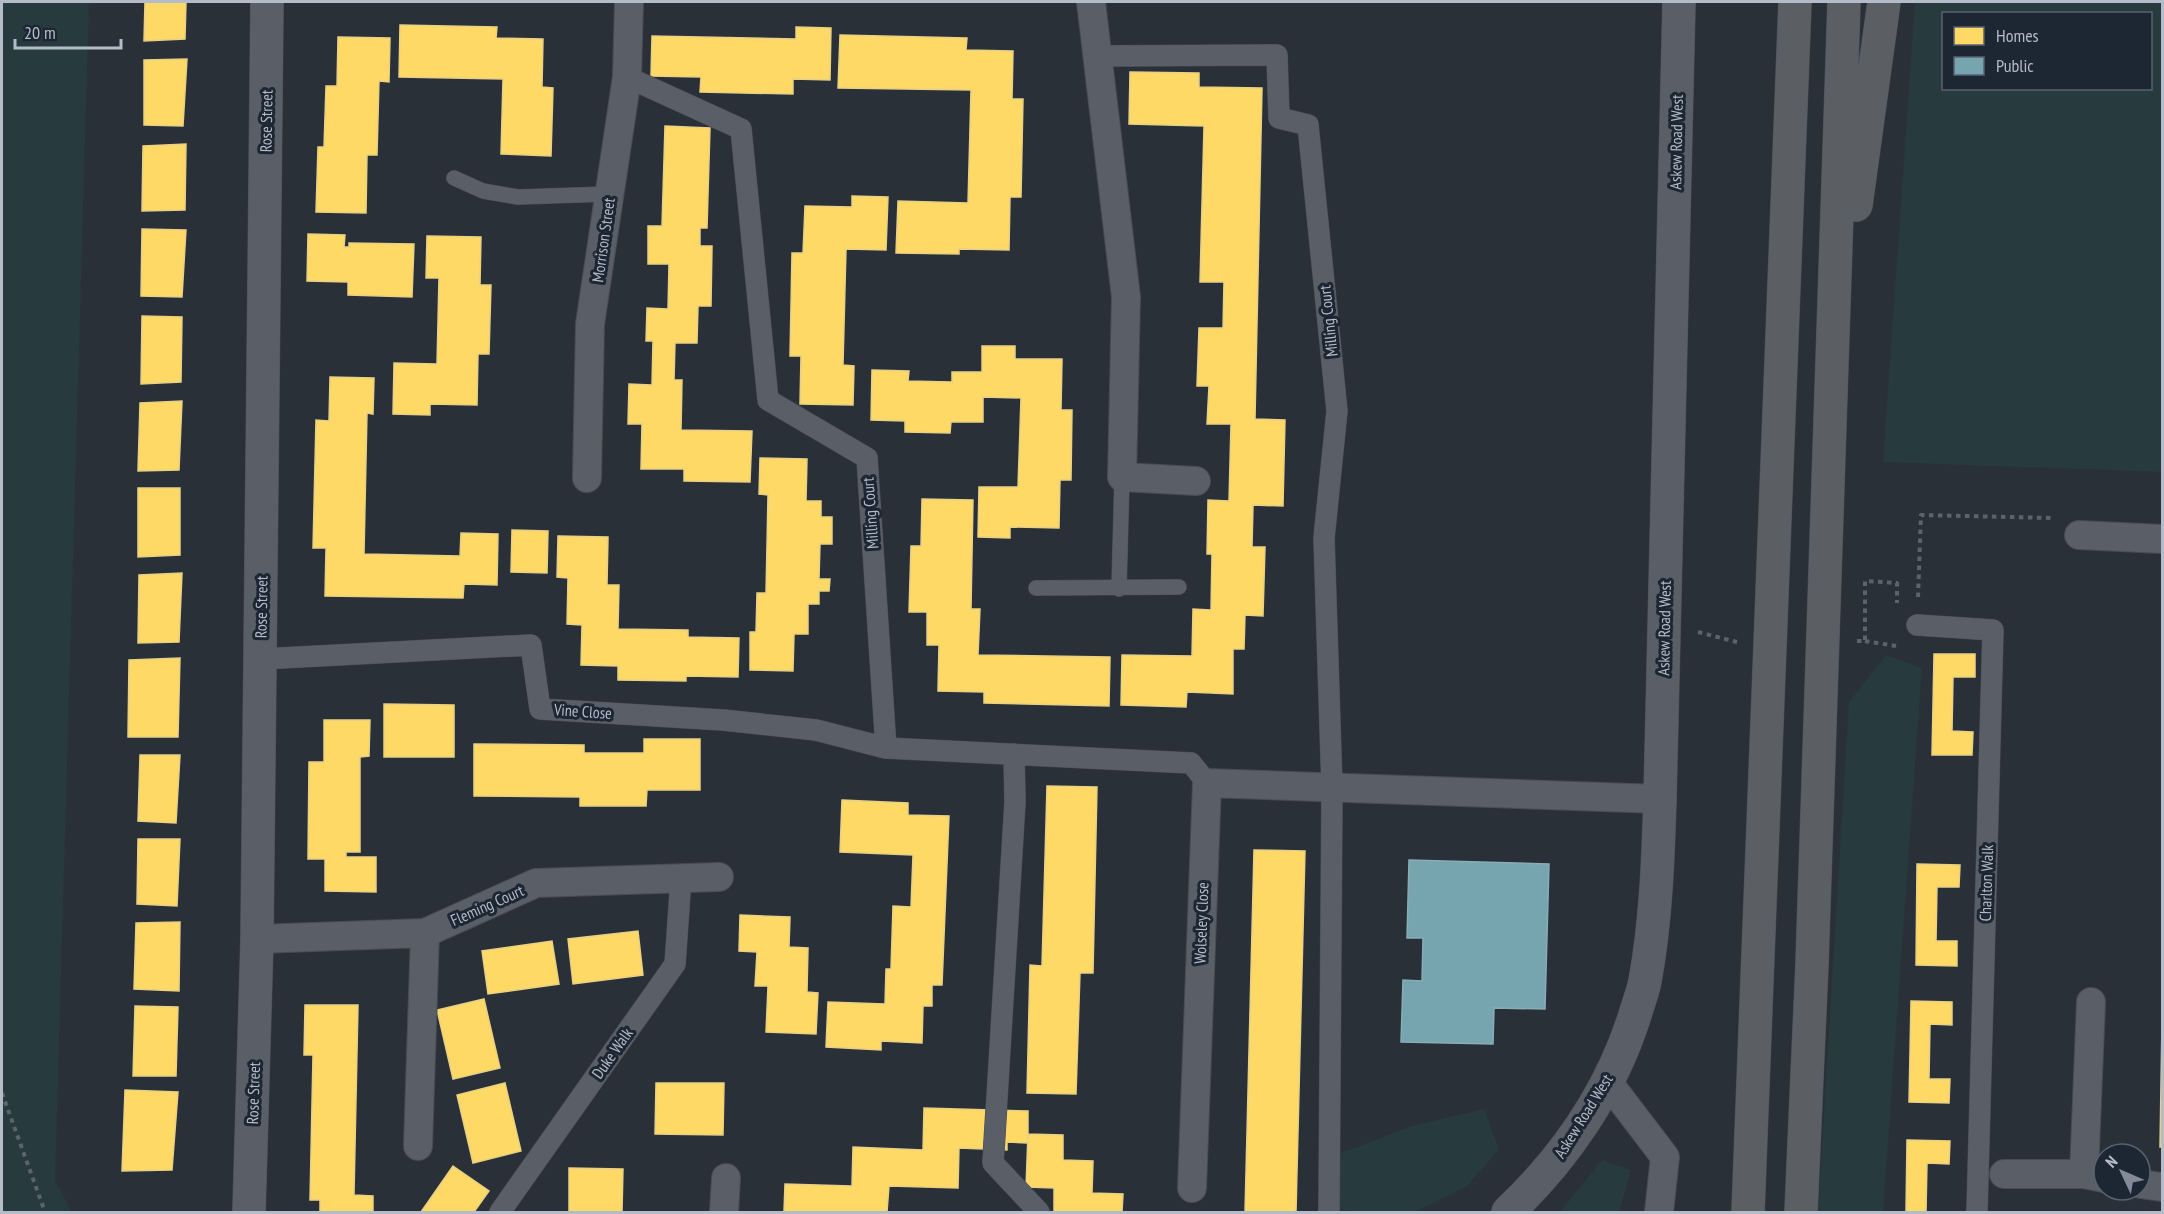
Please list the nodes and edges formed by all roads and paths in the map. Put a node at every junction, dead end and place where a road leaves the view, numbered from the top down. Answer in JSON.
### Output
{"nodes":[{"id":1,"x":267,"y":2,"type":"edge"},
{"id":2,"x":629,"y":2,"type":"edge"},
{"id":3,"x":1091,"y":2,"type":"edge"},
{"id":4,"x":1679,"y":2,"type":"edge"},
{"id":5,"x":1795,"y":2,"type":"edge"},
{"id":6,"x":1844,"y":2,"type":"edge"},
{"id":7,"x":1884,"y":2,"type":"edge"},
{"id":8,"x":1098,"y":56,"type":"junction"},
{"id":9,"x":627,"y":77,"type":"junction"},
{"id":10,"x":454,"y":178,"type":"dead end"},
{"id":11,"x":609,"y":194,"type":"junction"},
{"id":12,"x":1831,"y":377,"type":"junction"},
{"id":13,"x":1122,"y":477,"type":"junction"},
{"id":14,"x":587,"y":478,"type":"dead end"},
{"id":15,"x":1196,"y":481,"type":"dead end"},
{"id":16,"x":2079,"y":535,"type":"joint"},
{"id":17,"x":2163,"y":539,"type":"edge"},
{"id":18,"x":1179,"y":587,"type":"dead end"},
{"id":19,"x":1036,"y":588,"type":"dead end"},
{"id":20,"x":1119,"y":589,"type":"junction"},
{"id":21,"x":1897,"y":604,"type":"dead end"},
{"id":22,"x":1917,"y":625,"type":"joint"},
{"id":23,"x":1897,"y":636,"type":"dead end"},
{"id":24,"x":1853,"y":640,"type":"dead end"},
{"id":25,"x":1865,"y":641,"type":"junction"},
{"id":26,"x":261,"y":659,"type":"junction"},
{"id":27,"x":886,"y":748,"type":"junction"},
{"id":28,"x":1014,"y":754,"type":"junction"},
{"id":29,"x":1207,"y":783,"type":"junction"},
{"id":30,"x":1332,"y":788,"type":"junction"},
{"id":31,"x":1660,"y":799,"type":"junction"},
{"id":32,"x":719,"y":877,"type":"dead end"},
{"id":33,"x":681,"y":879,"type":"junction"},
{"id":34,"x":425,"y":933,"type":"junction"},
{"id":35,"x":257,"y":939,"type":"junction"},
{"id":36,"x":2091,"y":1002,"type":"dead end"},
{"id":37,"x":1607,"y":1081,"type":"junction"},
{"id":38,"x":2,"y":1093,"type":"edge"},
{"id":39,"x":2093,"y":1142,"type":"edge"},
{"id":40,"x":418,"y":1146,"type":"dead end"},
{"id":41,"x":2004,"y":1174,"type":"dead end"},
{"id":42,"x":2092,"y":1176,"type":"edge"},
{"id":43,"x":726,"y":1178,"type":"dead end"},
{"id":44,"x":1192,"y":1188,"type":"dead end"},
{"id":45,"x":45,"y":1212,"type":"edge"},
{"id":46,"x":249,"y":1212,"type":"edge"},
{"id":47,"x":500,"y":1212,"type":"edge"},
{"id":48,"x":724,"y":1212,"type":"edge"},
{"id":49,"x":1039,"y":1212,"type":"edge"},
{"id":50,"x":1329,"y":1212,"type":"edge"},
{"id":51,"x":1508,"y":1212,"type":"edge"},
{"id":52,"x":1659,"y":1212,"type":"edge"},
{"id":53,"x":1748,"y":1212,"type":"edge"},
{"id":54,"x":1801,"y":1212,"type":"edge"},
{"id":55,"x":1977,"y":1212,"type":"edge"}],
"edges":[{"from":1,"to":26,"type":"street","name":"Rose Street"},
{"from":2,"to":9,"type":"street","name":"Morrison Street"},
{"from":3,"to":8,"type":"street"},
{"from":4,"to":31,"type":"street","name":"Askew Road West"},
{"from":5,"to":53,"type":"highway"},
{"from":6,"to":12,"type":"highway"},
{"from":7,"to":12,"type":"highway"},
{"from":8,"to":13,"type":"street"},
{"from":8,"to":30,"type":"street","name":"Milling Court"},
{"from":9,"to":11,"type":"street","name":"Morrison Street"},
{"from":9,"to":27,"type":"street","name":"Milling Court"},
{"from":10,"to":11,"type":"lane"},
{"from":11,"to":14,"type":"street","name":"Morrison Street"},
{"from":12,"to":54,"type":"highway"},
{"from":13,"to":15,"type":"street"},
{"from":13,"to":20,"type":"lane"},
{"from":16,"to":17,"type":"street"},
{"from":16,"to":22,"type":"path"},
{"from":18,"to":20,"type":"lane"},
{"from":19,"to":20,"type":"lane"},
{"from":21,"to":25,"type":"path"},
{"from":22,"to":55,"type":"street","name":"Charlton Walk"},
{"from":23,"to":25,"type":"path"},
{"from":24,"to":25,"type":"path"},
{"from":26,"to":27,"type":"street","name":"Vine Close"},
{"from":26,"to":35,"type":"street","name":"Rose Street"},
{"from":27,"to":28,"type":"street"},
{"from":28,"to":29,"type":"street"},
{"from":28,"to":49,"type":"street"},
{"from":29,"to":30,"type":"street"},
{"from":29,"to":44,"type":"street","name":"Wolseley Close"},
{"from":30,"to":31,"type":"street"},
{"from":30,"to":50,"type":"street"},
{"from":31,"to":37,"type":"street","name":"Askew Road West"},
{"from":32,"to":33,"type":"street","name":"Fleming Court"},
{"from":33,"to":34,"type":"street","name":"Fleming Court"},
{"from":33,"to":47,"type":"street","name":"Duke Walk"},
{"from":34,"to":35,"type":"street","name":"Fleming Court"},
{"from":34,"to":40,"type":"street"},
{"from":35,"to":46,"type":"street","name":"Rose Street"},
{"from":36,"to":39,"type":"street"},
{"from":37,"to":51,"type":"street","name":"Askew Road West"},
{"from":37,"to":52,"type":"street"},
{"from":38,"to":45,"type":"path"},
{"from":41,"to":42,"type":"street"},
{"from":43,"to":48,"type":"street"}]}
